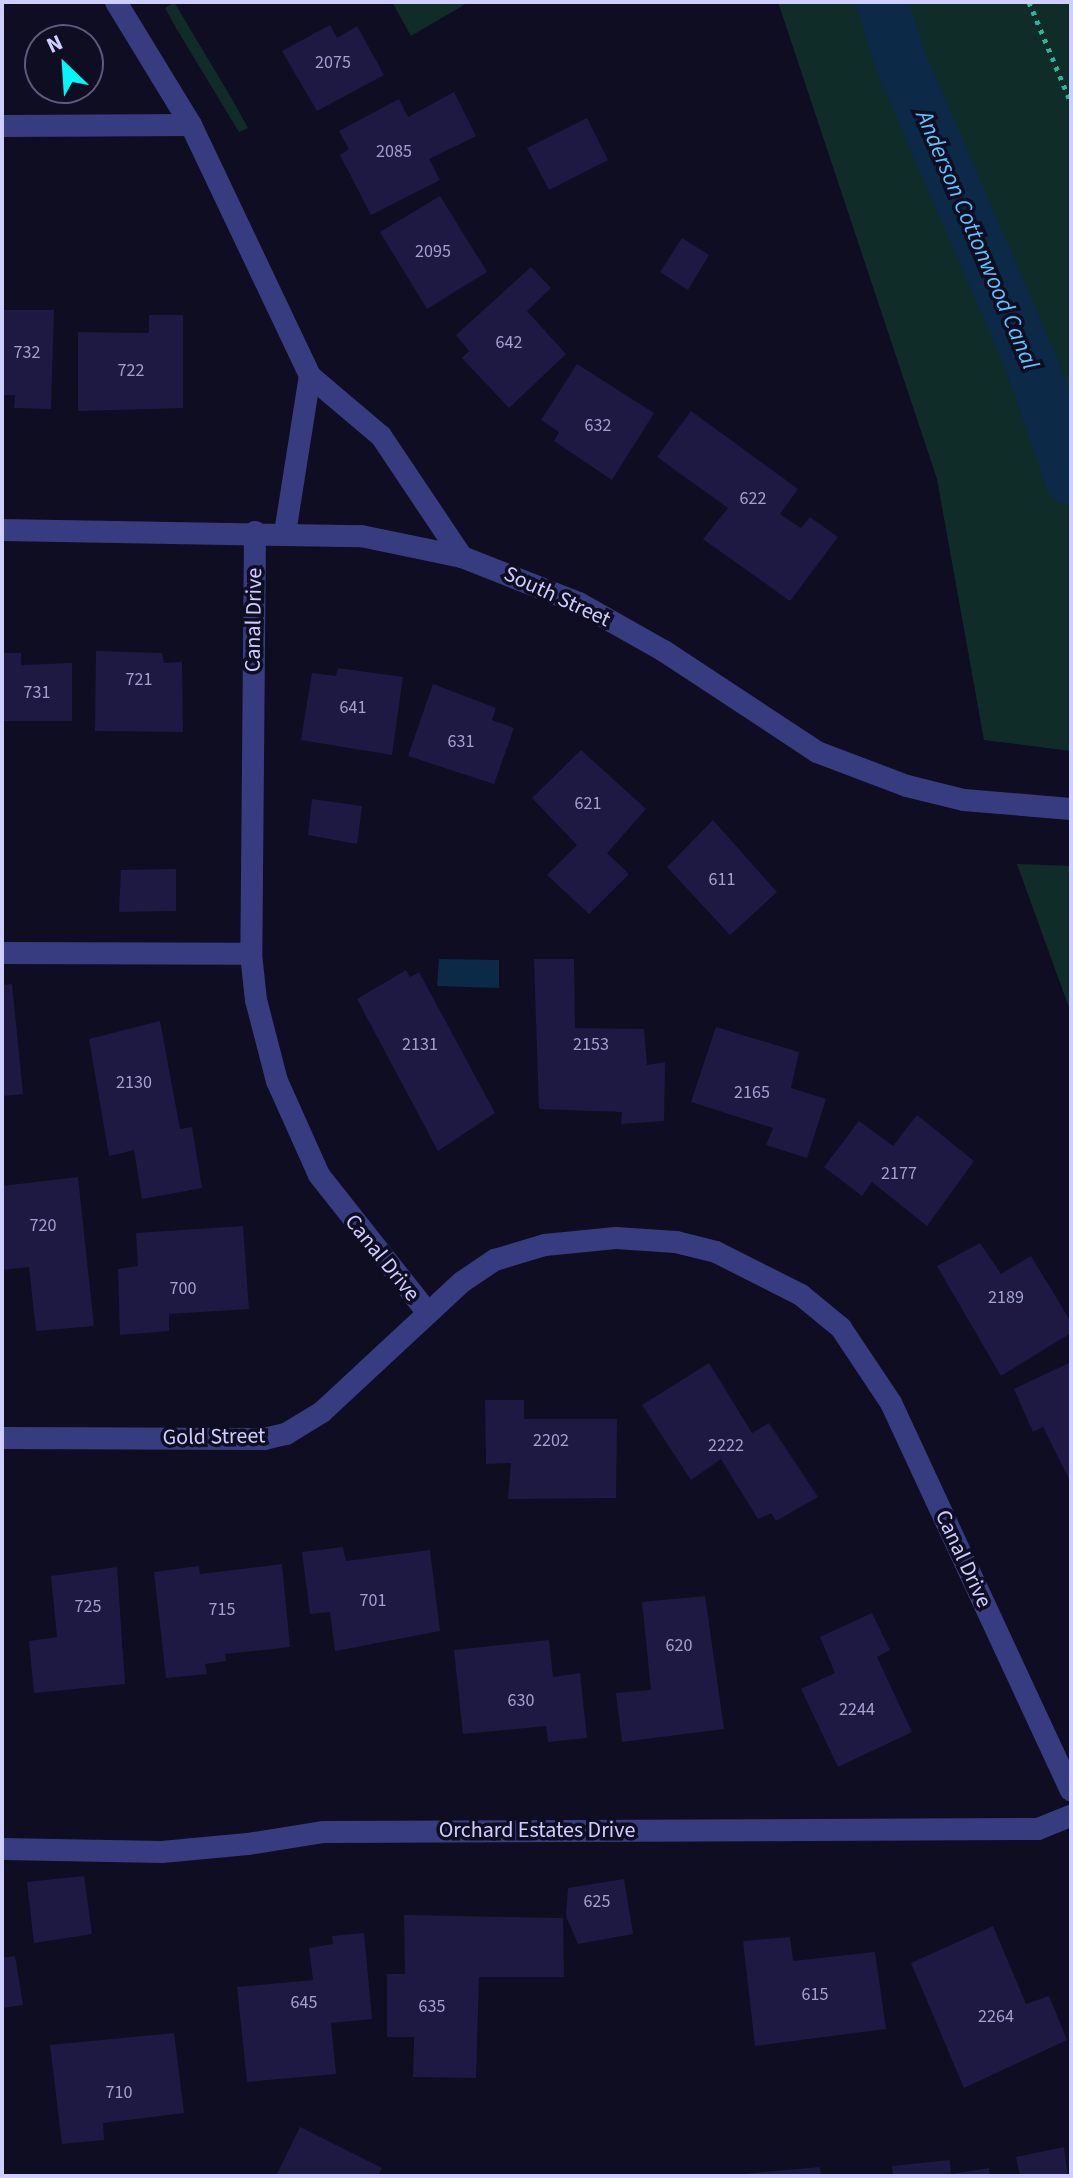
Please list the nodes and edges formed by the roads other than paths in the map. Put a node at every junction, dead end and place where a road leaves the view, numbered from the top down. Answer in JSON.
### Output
{"nodes":[{"id":1,"x":116,"y":2,"type":"edge"},
{"id":2,"x":191,"y":125,"type":"junction"},
{"id":3,"x":2,"y":126,"type":"edge"},
{"id":4,"x":310,"y":376,"type":"junction"},
{"id":5,"x":2,"y":530,"type":"edge"},
{"id":6,"x":255,"y":532,"type":"junction"},
{"id":7,"x":285,"y":533,"type":"junction"},
{"id":8,"x":462,"y":557,"type":"junction"},
{"id":9,"x":1071,"y":809,"type":"edge"},
{"id":10,"x":2,"y":953,"type":"edge"},
{"id":11,"x":251,"y":954,"type":"junction"},
{"id":12,"x":428,"y":1313,"type":"junction"},
{"id":13,"x":2,"y":1438,"type":"edge"},
{"id":14,"x":1071,"y":1790,"type":"edge"},
{"id":15,"x":1071,"y":1816,"type":"edge"},
{"id":16,"x":2,"y":1849,"type":"edge"}],
"edges":[{"from":1,"to":2,"type":"street"},
{"from":2,"to":3,"type":"street"},
{"from":2,"to":4,"type":"street"},
{"from":4,"to":7,"type":"street"},
{"from":4,"to":8,"type":"street"},
{"from":5,"to":6,"type":"street","name":"South Street"},
{"from":6,"to":7,"type":"street","name":"South Street"},
{"from":6,"to":11,"type":"street","name":"Canal Drive"},
{"from":7,"to":8,"type":"street","name":"South Street"},
{"from":8,"to":9,"type":"street","name":"South Street"},
{"from":10,"to":11,"type":"street"},
{"from":11,"to":12,"type":"street","name":"Canal Drive"},
{"from":12,"to":13,"type":"street","name":"Gold Street"},
{"from":12,"to":14,"type":"street","name":"Canal Drive"},
{"from":15,"to":16,"type":"street","name":"Orchard Estates Drive"}]}
